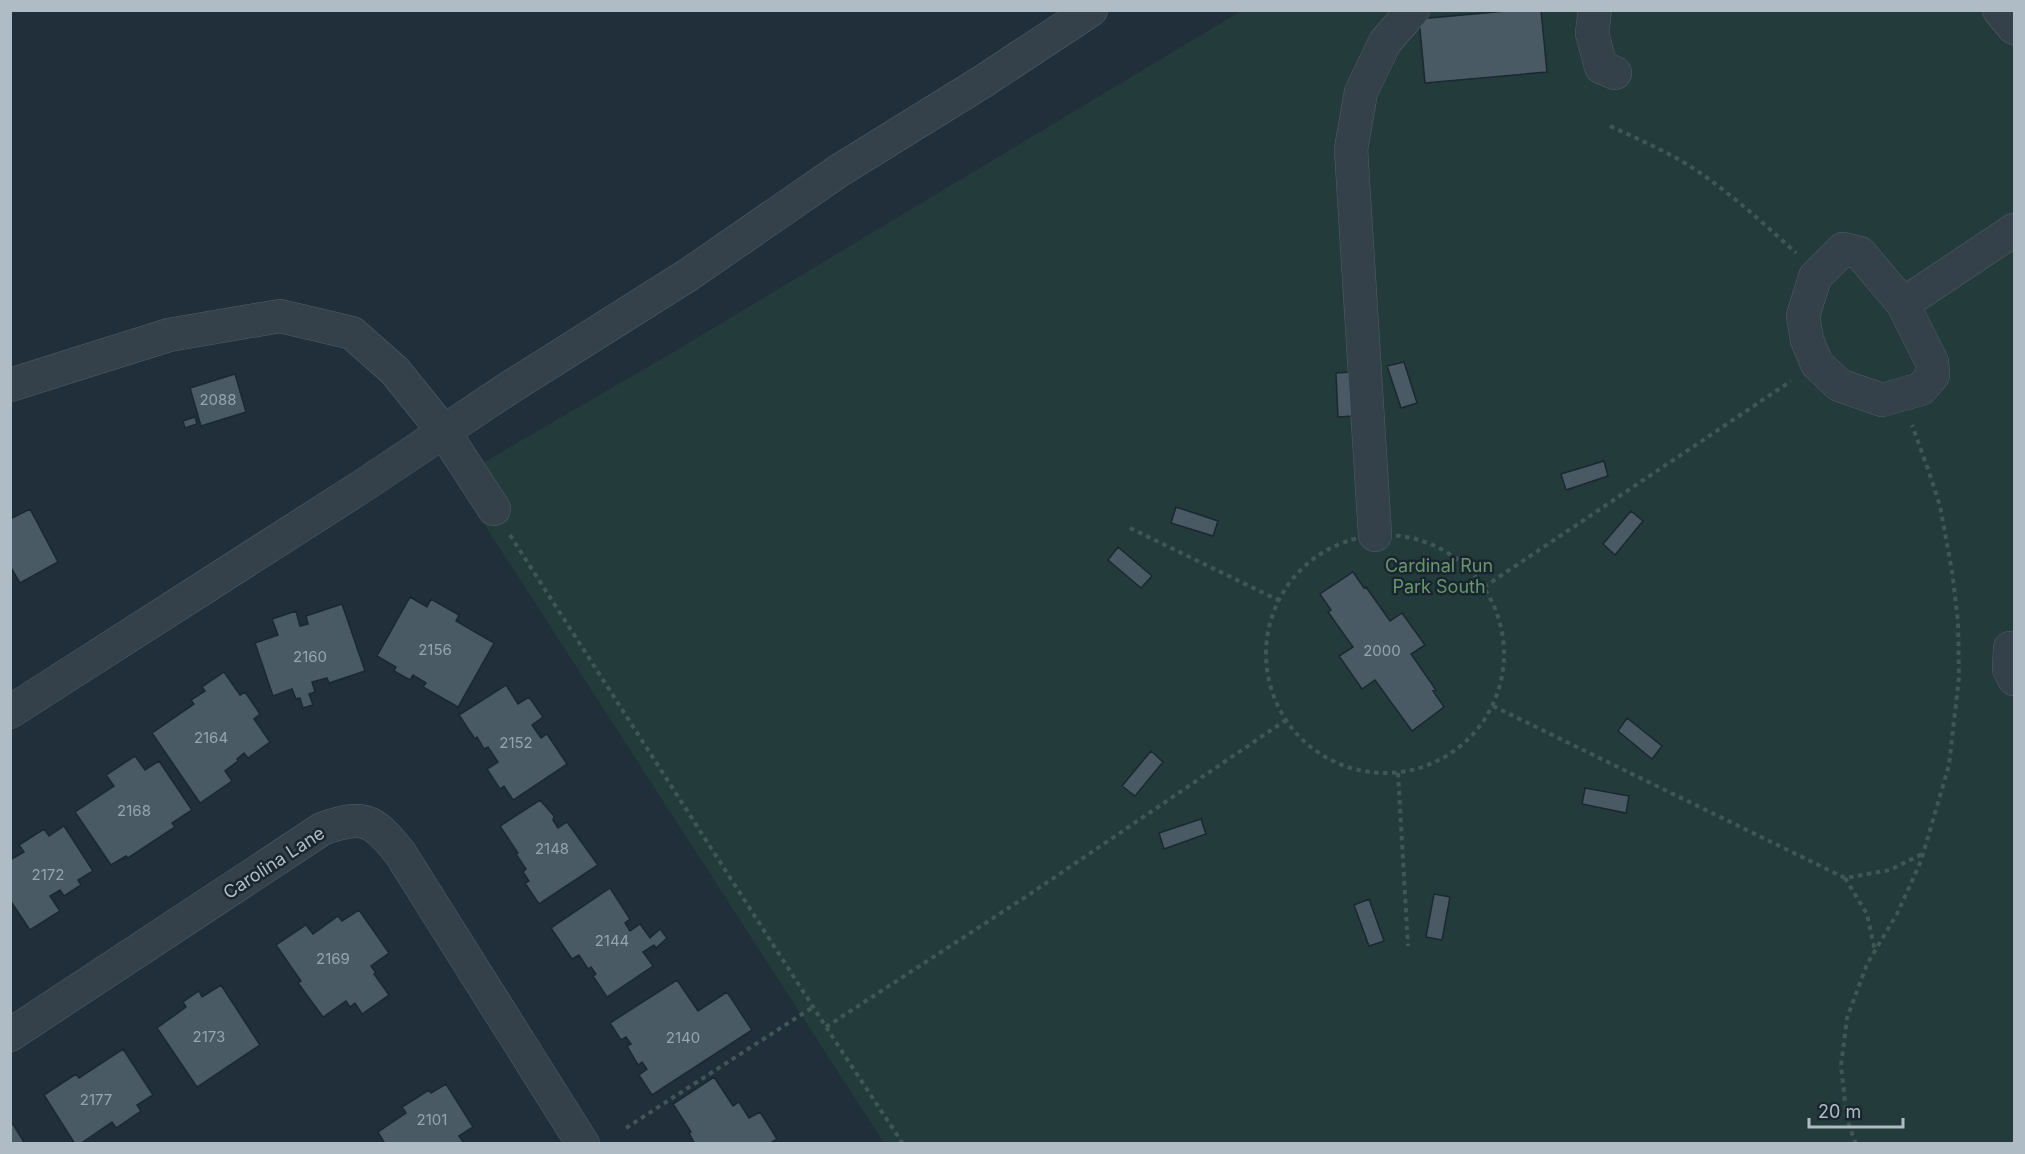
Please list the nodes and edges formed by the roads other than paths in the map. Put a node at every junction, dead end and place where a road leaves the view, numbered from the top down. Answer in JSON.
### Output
{"nodes":[{"id":1,"x":1091,"y":10,"type":"edge"},
{"id":2,"x":1413,"y":10,"type":"edge"},
{"id":3,"x":1595,"y":10,"type":"edge"},
{"id":4,"x":1999,"y":10,"type":"edge"},
{"id":5,"x":2014,"y":28,"type":"edge"},
{"id":6,"x":1615,"y":73,"type":"dead end"},
{"id":7,"x":2014,"y":230,"type":"edge"},
{"id":8,"x":1904,"y":304,"type":"junction"},
{"id":9,"x":10,"y":386,"type":"edge"},
{"id":10,"x":444,"y":432,"type":"junction"},
{"id":11,"x":494,"y":509,"type":"road end"},
{"id":12,"x":1375,"y":535,"type":"road end"},
{"id":13,"x":10,"y":712,"type":"edge"},
{"id":14,"x":10,"y":1035,"type":"edge"},
{"id":15,"x":583,"y":1143,"type":"edge"}],
"edges":[{"from":1,"to":10,"type":"street"},
{"from":2,"to":12,"type":"street"},
{"from":3,"to":6,"type":"street"},
{"from":4,"to":5,"type":"street"},
{"from":7,"to":8,"type":"street"},
{"from":8,"to":8,"type":"street"},
{"from":9,"to":10,"type":"street"},
{"from":10,"to":11,"type":"street"},
{"from":10,"to":13,"type":"street"},
{"from":14,"to":15,"type":"street","name":"Carolina Lane"}]}
